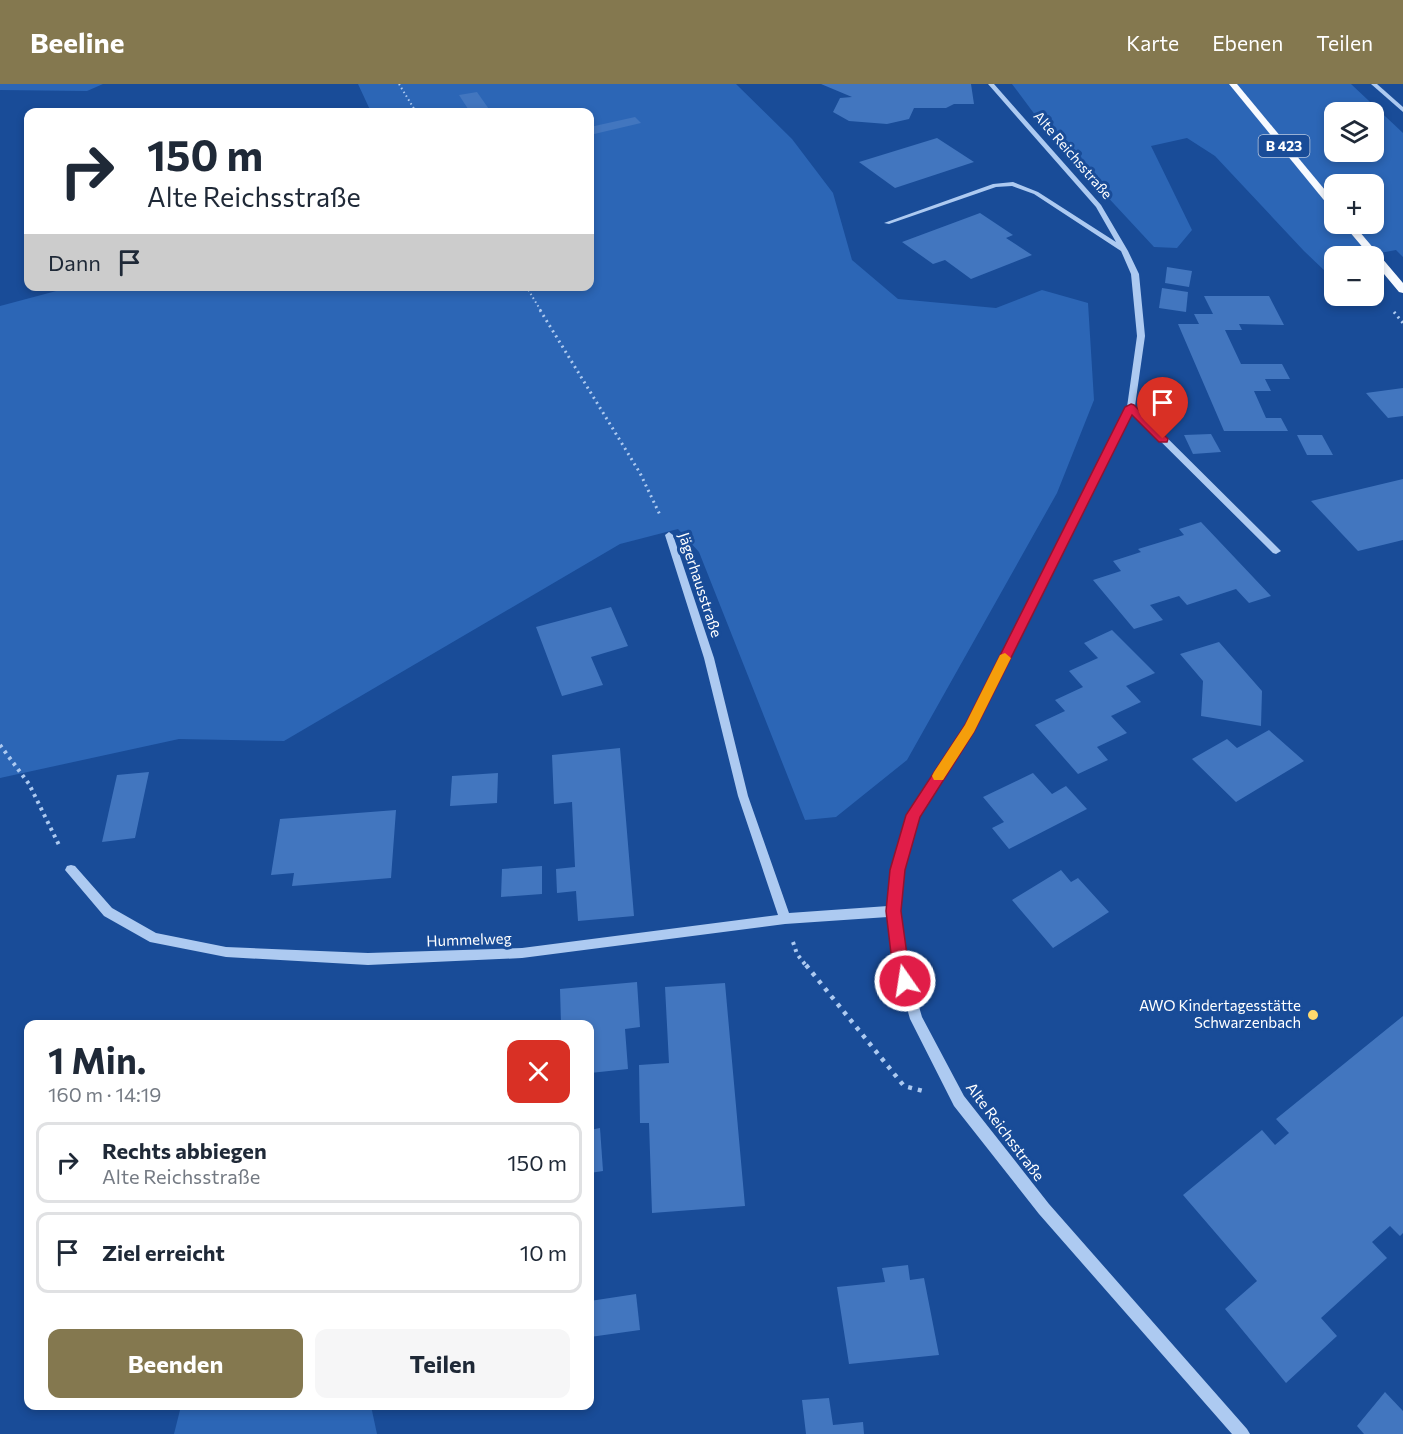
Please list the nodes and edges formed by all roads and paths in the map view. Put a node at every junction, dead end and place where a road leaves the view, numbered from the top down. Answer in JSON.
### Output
{"nodes":[{"id":1,"x":399,"y":84,"type":"edge"},
{"id":2,"x":991,"y":84,"type":"edge"},
{"id":3,"x":1233,"y":84,"type":"edge"},
{"id":4,"x":1374,"y":84,"type":"edge"},
{"id":5,"x":414,"y":108,"type":"edge"},
{"id":6,"x":1403,"y":110,"type":"edge"},
{"id":7,"x":1324,"y":195,"type":"edge"},
{"id":8,"x":887,"y":223,"type":"dead end"},
{"id":9,"x":1356,"y":234,"type":"edge"},
{"id":10,"x":1125,"y":250,"type":"junction"},
{"id":11,"x":1403,"y":290,"type":"edge"},
{"id":12,"x":529,"y":291,"type":"edge"},
{"id":13,"x":1131,"y":407,"type":"junction"},
{"id":14,"x":669,"y":535,"type":"joint"},
{"id":15,"x":1276,"y":551,"type":"dead end"},
{"id":16,"x":0,"y":745,"type":"edge"},
{"id":17,"x":71,"y":870,"type":"joint"},
{"id":18,"x":893,"y":911,"type":"junction"},
{"id":19,"x":785,"y":919,"type":"junction"},
{"id":20,"x":959,"y":1101,"type":"junction"},
{"id":21,"x":1242,"y":1434,"type":"edge"}],
"edges":[{"from":1,"to":5,"type":"path"},
{"from":2,"to":10,"type":"street","name":"Alte Reichsstraße"},
{"from":3,"to":7,"type":"main road","number":"B 423"},
{"from":4,"to":6,"type":"street"},
{"from":8,"to":10,"type":"street"},
{"from":9,"to":11,"type":"main road"},
{"from":10,"to":13,"type":"street","name":"Alte Reichsstraße"},
{"from":12,"to":14,"type":"path","name":"Jägerhausstraße"},
{"from":13,"to":15,"type":"street"},
{"from":13,"to":18,"type":"street","name":"Alte Reichsstraße"},
{"from":14,"to":19,"type":"street","name":"Jägerhausstraße"},
{"from":16,"to":17,"type":"path"},
{"from":17,"to":19,"type":"street","name":"Hummelweg"},
{"from":18,"to":19,"type":"street","name":"Hummelweg"},
{"from":18,"to":20,"type":"street","name":"Alte Reichsstraße"},
{"from":19,"to":20,"type":"path"},
{"from":20,"to":21,"type":"street","name":"Alte Reichsstraße"}]}
